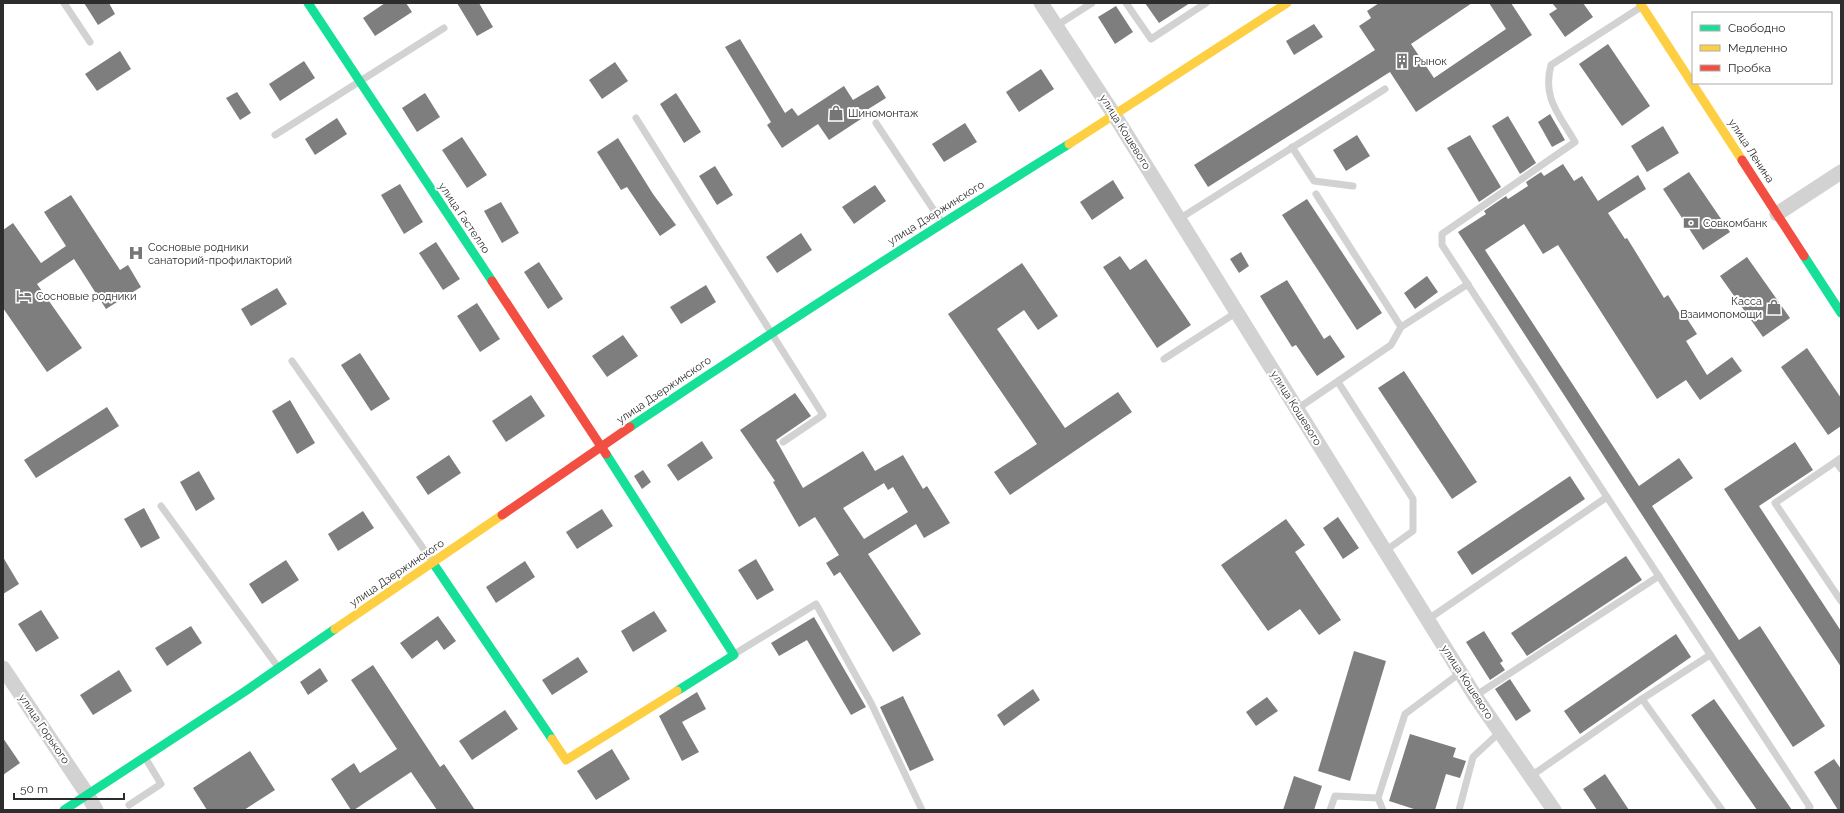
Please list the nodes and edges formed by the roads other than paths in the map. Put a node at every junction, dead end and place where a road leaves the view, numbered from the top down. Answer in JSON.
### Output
{"nodes":[{"id":1,"x":64,"y":3,"type":"edge"},
{"id":2,"x":308,"y":3,"type":"edge"},
{"id":3,"x":1041,"y":3,"type":"edge"},
{"id":4,"x":1092,"y":3,"type":"edge"},
{"id":5,"x":1126,"y":3,"type":"edge"},
{"id":6,"x":1206,"y":3,"type":"edge"},
{"id":7,"x":1287,"y":3,"type":"edge"},
{"id":8,"x":1642,"y":5,"type":"edge"},
{"id":9,"x":1056,"y":26,"type":"junction"},
{"id":10,"x":444,"y":28,"type":"dead end"},
{"id":11,"x":90,"y":42,"type":"dead end"},
{"id":12,"x":360,"y":82,"type":"junction"},
{"id":13,"x":1692,"y":82,"type":"edge"},
{"id":14,"x":1693,"y":84,"type":"edge"},
{"id":15,"x":1385,"y":89,"type":"dead end"},
{"id":16,"x":1115,"y":116,"type":"junction"},
{"id":17,"x":636,"y":118,"type":"dead end"},
{"id":18,"x":876,"y":123,"type":"dead end"},
{"id":19,"x":275,"y":135,"type":"dead end"},
{"id":20,"x":1292,"y":147,"type":"junction"},
{"id":21,"x":1841,"y":172,"type":"edge"},
{"id":22,"x":1353,"y":186,"type":"dead end"},
{"id":23,"x":1316,"y":194,"type":"dead end"},
{"id":24,"x":1777,"y":214,"type":"junction"},
{"id":25,"x":1179,"y":219,"type":"junction"},
{"id":26,"x":942,"y":223,"type":"junction"},
{"id":27,"x":1468,"y":284,"type":"junction"},
{"id":28,"x":1237,"y":312,"type":"junction"},
{"id":29,"x":1841,"y":313,"type":"edge"},
{"id":30,"x":1400,"y":327,"type":"junction"},
{"id":31,"x":772,"y":332,"type":"junction"},
{"id":32,"x":1164,"y":360,"type":"dead end"},
{"id":33,"x":292,"y":361,"type":"dead end"},
{"id":34,"x":1338,"y":382,"type":"junction"},
{"id":35,"x":1296,"y":409,"type":"junction"},
{"id":36,"x":783,"y":442,"type":"dead end"},
{"id":37,"x":601,"y":447,"type":"junction"},
{"id":38,"x":1839,"y":460,"type":"edge"},
{"id":39,"x":1841,"y":469,"type":"edge"},
{"id":40,"x":1607,"y":497,"type":"junction"},
{"id":41,"x":161,"y":506,"type":"dead end"},
{"id":42,"x":1385,"y":551,"type":"junction"},
{"id":43,"x":433,"y":563,"type":"junction"},
{"id":44,"x":1659,"y":576,"type":"junction"},
{"id":45,"x":1841,"y":601,"type":"edge"},
{"id":46,"x":1427,"y":620,"type":"junction"},
{"id":47,"x":734,"y":655,"type":"junction"},
{"id":48,"x":1710,"y":655,"type":"junction"},
{"id":49,"x":278,"y":667,"type":"junction"},
{"id":50,"x":3,"y":668,"type":"edge"},
{"id":51,"x":1460,"y":673,"type":"junction"},
{"id":52,"x":1475,"y":696,"type":"junction"},
{"id":53,"x":1642,"y":700,"type":"junction"},
{"id":54,"x":1500,"y":732,"type":"junction"},
{"id":55,"x":145,"y":757,"type":"junction"},
{"id":56,"x":1531,"y":776,"type":"junction"},
{"id":57,"x":87,"y":794,"type":"junction"},
{"id":58,"x":1378,"y":798,"type":"junction"},
{"id":59,"x":129,"y":805,"type":"dead end"},
{"id":60,"x":64,"y":810,"type":"edge"},
{"id":61,"x":96,"y":810,"type":"edge"},
{"id":62,"x":922,"y":810,"type":"edge"},
{"id":63,"x":1330,"y":810,"type":"edge"},
{"id":64,"x":1383,"y":810,"type":"edge"},
{"id":65,"x":1459,"y":810,"type":"edge"},
{"id":66,"x":1554,"y":810,"type":"edge"},
{"id":67,"x":1722,"y":810,"type":"edge"},
{"id":68,"x":1808,"y":810,"type":"edge"}],
"edges":[{"from":1,"to":11,"type":"lane"},
{"from":2,"to":12,"type":"street","name":"улица Гастелло"},
{"from":3,"to":9,"type":"street","name":"улица Кошевого"},
{"from":4,"to":9,"type":"lane"},
{"from":5,"to":6,"type":"lane"},
{"from":7,"to":16,"type":"street","name":"улица Дзержинского"},
{"from":8,"to":13,"type":"street","name":"улица Ленина"},
{"from":8,"to":27,"type":"lane"},
{"from":9,"to":16,"type":"street","name":"улица Кошевого"},
{"from":10,"to":12,"type":"lane"},
{"from":12,"to":19,"type":"lane"},
{"from":12,"to":37,"type":"street","name":"улица Гастелло"},
{"from":14,"to":24,"type":"street","name":"улица Ленина"},
{"from":15,"to":20,"type":"lane"},
{"from":16,"to":25,"type":"street","name":"улица Кошевого"},
{"from":16,"to":26,"type":"street","name":"улица Дзержинского"},
{"from":17,"to":31,"type":"lane"},
{"from":18,"to":26,"type":"lane"},
{"from":20,"to":22,"type":"lane"},
{"from":20,"to":25,"type":"lane"},
{"from":21,"to":24,"type":"street"},
{"from":23,"to":30,"type":"lane"},
{"from":24,"to":29,"type":"street","name":"улица Ленина"},
{"from":25,"to":28,"type":"street","name":"улица Кошевого"},
{"from":26,"to":31,"type":"street","name":"улица Дзержинского"},
{"from":27,"to":30,"type":"lane"},
{"from":27,"to":40,"type":"lane"},
{"from":28,"to":32,"type":"lane"},
{"from":28,"to":35,"type":"street","name":"улица Кошевого"},
{"from":30,"to":34,"type":"lane"},
{"from":31,"to":36,"type":"lane"},
{"from":31,"to":37,"type":"street","name":"улица Дзержинского"},
{"from":33,"to":43,"type":"lane"},
{"from":34,"to":35,"type":"lane"},
{"from":34,"to":42,"type":"lane"},
{"from":35,"to":42,"type":"street","name":"улица Кошевого"},
{"from":37,"to":43,"type":"street","name":"улица Дзержинского"},
{"from":37,"to":47,"type":"street","name":"улица Гастелло"},
{"from":38,"to":39,"type":"lane"},
{"from":38,"to":45,"type":"lane"},
{"from":40,"to":44,"type":"lane"},
{"from":40,"to":46,"type":"lane"},
{"from":41,"to":49,"type":"lane"},
{"from":42,"to":46,"type":"street","name":"улица Кошевого"},
{"from":43,"to":47,"type":"street"},
{"from":43,"to":49,"type":"street","name":"улица Дзержинского"},
{"from":44,"to":48,"type":"lane"},
{"from":44,"to":52,"type":"lane"},
{"from":46,"to":51,"type":"street","name":"улица Кошевого"},
{"from":47,"to":62,"type":"lane"},
{"from":48,"to":53,"type":"lane"},
{"from":48,"to":68,"type":"lane"},
{"from":49,"to":55,"type":"street","name":"улица Дзержинского"},
{"from":50,"to":57,"type":"street","name":"улица Горького"},
{"from":51,"to":52,"type":"street","name":"улица Кошевого"},
{"from":51,"to":58,"type":"lane"},
{"from":52,"to":54,"type":"street","name":"улица Кошевого"},
{"from":53,"to":56,"type":"lane"},
{"from":53,"to":67,"type":"lane"},
{"from":54,"to":56,"type":"street","name":"улица Кошевого"},
{"from":54,"to":65,"type":"lane"},
{"from":55,"to":57,"type":"street","name":"улица Дзержинского"},
{"from":55,"to":59,"type":"lane"},
{"from":56,"to":66,"type":"street","name":"улица Кошевого"},
{"from":57,"to":60,"type":"street","name":"улица Дзержинского"},
{"from":57,"to":61,"type":"street","name":"улица Горького"},
{"from":58,"to":63,"type":"lane"},
{"from":58,"to":64,"type":"lane"}]}
